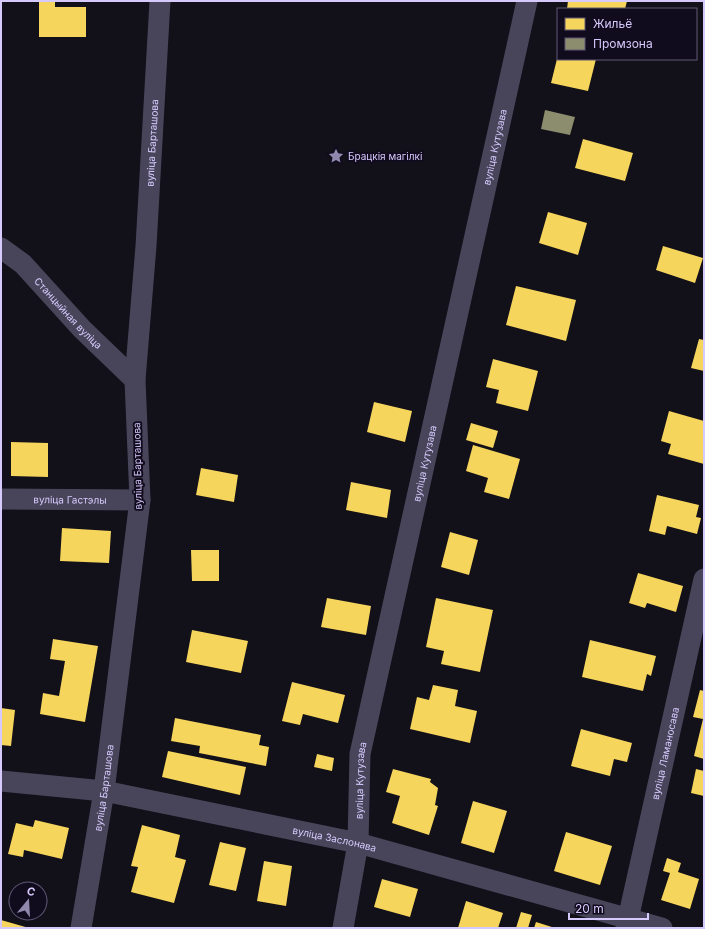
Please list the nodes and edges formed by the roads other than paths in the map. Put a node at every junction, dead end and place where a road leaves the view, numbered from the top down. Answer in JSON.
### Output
{"nodes":[{"id":1,"x":160,"y":1,"type":"edge"},
{"id":2,"x":527,"y":1,"type":"edge"},
{"id":3,"x":1,"y":248,"type":"edge"},
{"id":4,"x":134,"y":380,"type":"junction"},
{"id":5,"x":1,"y":500,"type":"edge"},
{"id":6,"x":140,"y":500,"type":"junction"},
{"id":7,"x":704,"y":579,"type":"edge"},
{"id":8,"x":1,"y":780,"type":"edge"},
{"id":9,"x":104,"y":791,"type":"junction"},
{"id":10,"x":358,"y":843,"type":"junction"},
{"id":11,"x":627,"y":923,"type":"edge"},
{"id":12,"x":81,"y":928,"type":"edge"},
{"id":13,"x":343,"y":928,"type":"edge"},
{"id":14,"x":662,"y":928,"type":"edge"}],
"edges":[{"from":1,"to":4,"type":"street","name":"вуліца Барташова"},
{"from":2,"to":10,"type":"street","name":"вуліца Кутузава"},
{"from":3,"to":4,"type":"street","name":"Станцыйная вуліца"},
{"from":4,"to":6,"type":"street","name":"вуліца Барташова"},
{"from":5,"to":6,"type":"street","name":"вуліца Гастэлы"},
{"from":6,"to":9,"type":"street","name":"вуліца Барташова"},
{"from":7,"to":11,"type":"street","name":"вуліца Ламаносава"},
{"from":8,"to":9,"type":"street","name":"вуліца Заслонава"},
{"from":9,"to":10,"type":"street","name":"вуліца Заслонава"},
{"from":9,"to":12,"type":"street","name":"вуліца Барташова"},
{"from":10,"to":11,"type":"street","name":"вуліца Заслонава"},
{"from":10,"to":13,"type":"street","name":"вуліца Кутузава"},
{"from":11,"to":14,"type":"street","name":"вуліца Заслонава"}]}
